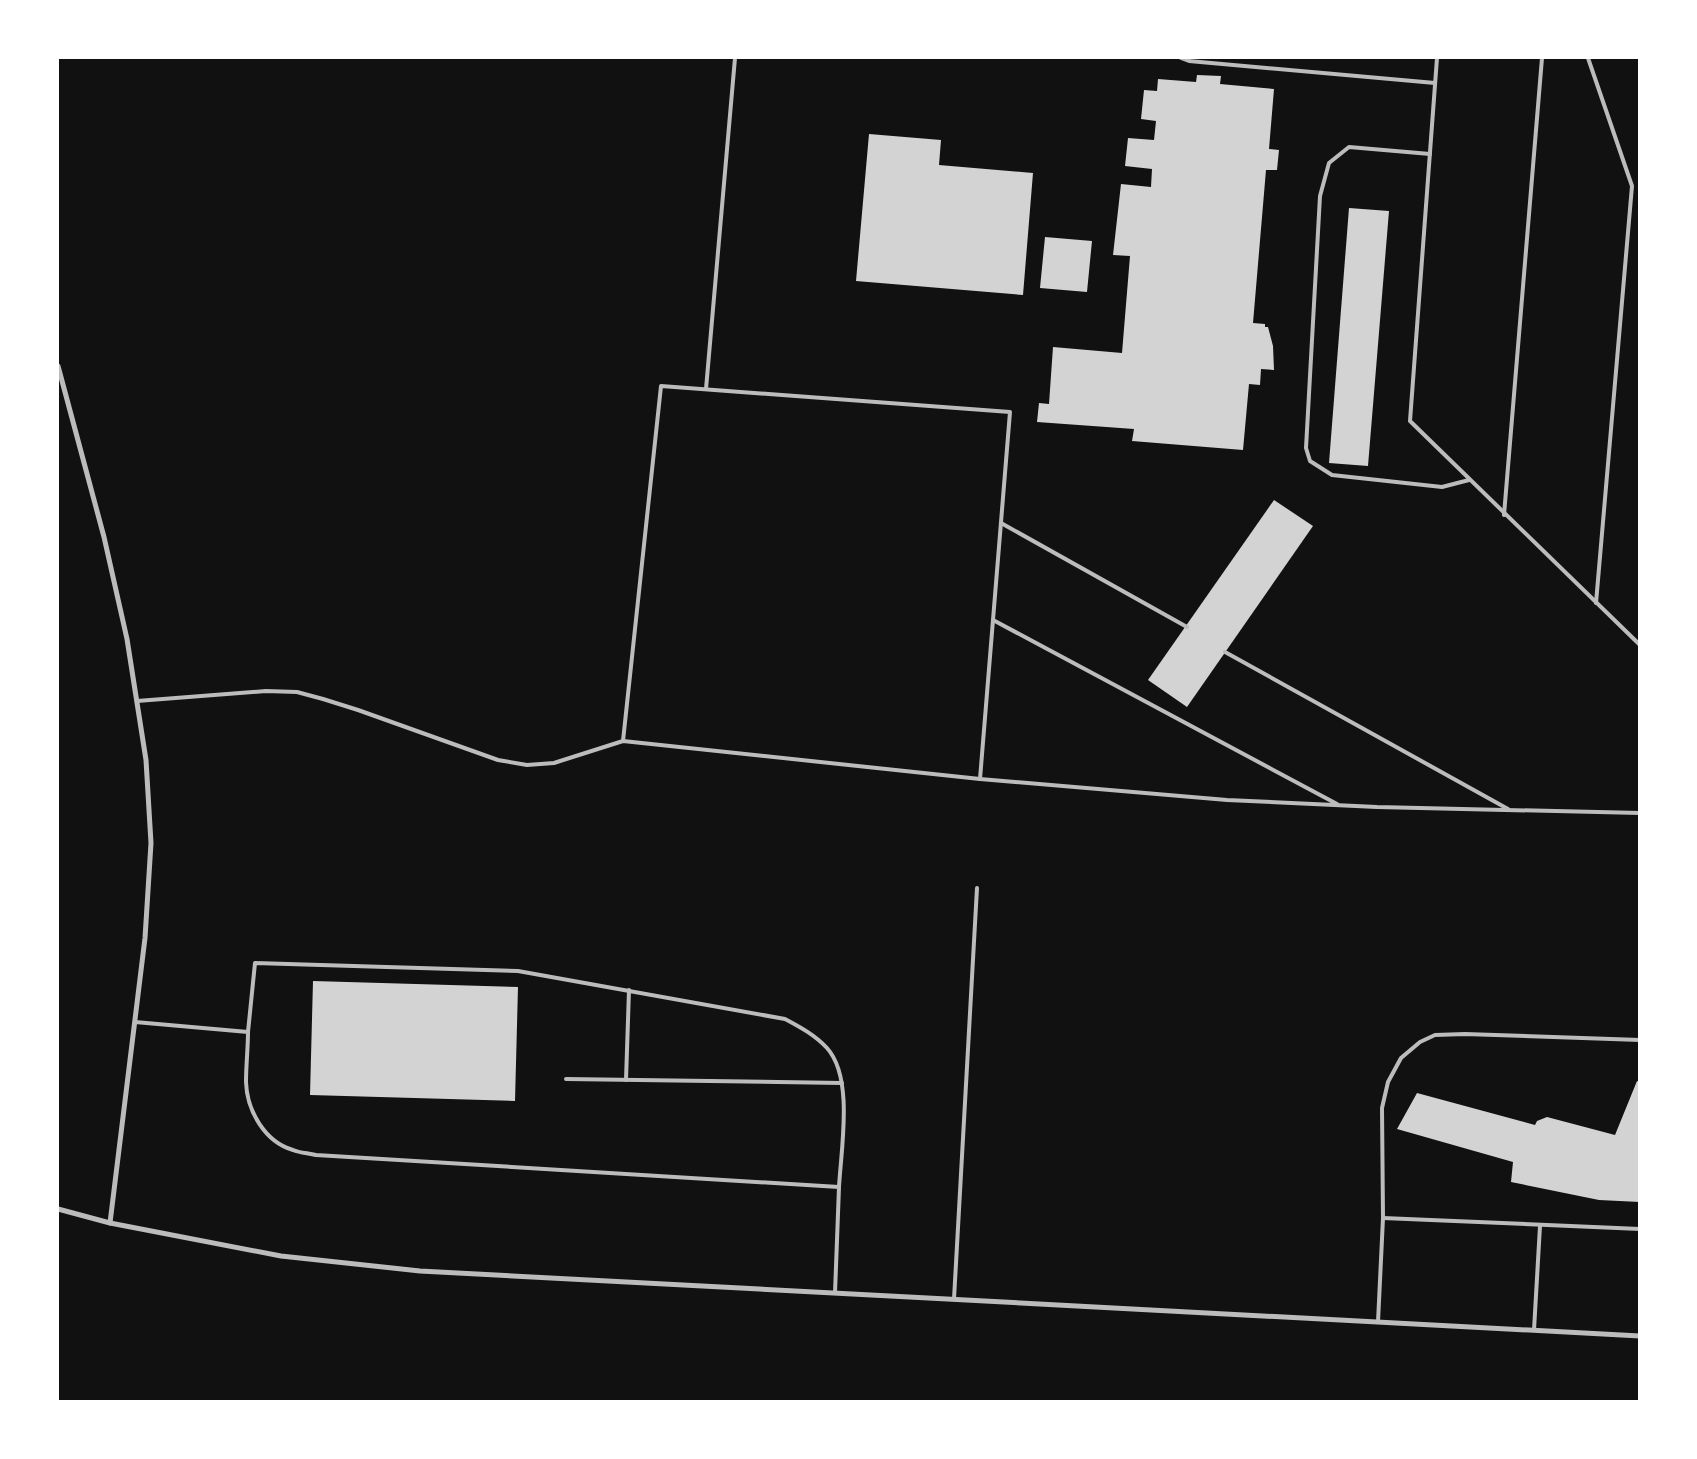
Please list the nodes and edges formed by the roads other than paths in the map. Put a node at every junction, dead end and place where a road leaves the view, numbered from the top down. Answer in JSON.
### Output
{"nodes":[{"id":1,"x":735,"y":58,"type":"edge"},
{"id":2,"x":1181,"y":58,"type":"edge"},
{"id":3,"x":1437,"y":58,"type":"edge"},
{"id":4,"x":1542,"y":58,"type":"edge"},
{"id":5,"x":1588,"y":58,"type":"edge"},
{"id":6,"x":1435,"y":83,"type":"junction"},
{"id":7,"x":1430,"y":154,"type":"junction"},
{"id":8,"x":58,"y":366,"type":"edge"},
{"id":9,"x":706,"y":389,"type":"junction"},
{"id":10,"x":1469,"y":480,"type":"junction"},
{"id":11,"x":1504,"y":514,"type":"junction"},
{"id":12,"x":1001,"y":522,"type":"junction"},
{"id":13,"x":1596,"y":603,"type":"junction"},
{"id":14,"x":993,"y":620,"type":"junction"},
{"id":15,"x":1186,"y":627,"type":"dead end"},
{"id":16,"x":1640,"y":645,"type":"edge"},
{"id":17,"x":1225,"y":652,"type":"dead end"},
{"id":18,"x":137,"y":701,"type":"junction"},
{"id":19,"x":623,"y":741,"type":"junction"},
{"id":20,"x":980,"y":779,"type":"junction"},
{"id":21,"x":1339,"y":805,"type":"junction"},
{"id":22,"x":1510,"y":810,"type":"junction"},
{"id":23,"x":1640,"y":813,"type":"edge"},
{"id":24,"x":977,"y":888,"type":"dead end"},
{"id":25,"x":629,"y":990,"type":"junction"},
{"id":26,"x":135,"y":1022,"type":"junction"},
{"id":27,"x":248,"y":1032,"type":"junction"},
{"id":28,"x":1640,"y":1040,"type":"edge"},
{"id":29,"x":566,"y":1079,"type":"dead end"},
{"id":30,"x":626,"y":1080,"type":"junction"},
{"id":31,"x":842,"y":1083,"type":"junction"},
{"id":32,"x":839,"y":1187,"type":"junction"},
{"id":33,"x":58,"y":1209,"type":"edge"},
{"id":34,"x":1383,"y":1218,"type":"junction"},
{"id":35,"x":110,"y":1223,"type":"junction"},
{"id":36,"x":1540,"y":1226,"type":"junction"},
{"id":37,"x":1640,"y":1230,"type":"edge"},
{"id":38,"x":835,"y":1293,"type":"junction"},
{"id":39,"x":954,"y":1299,"type":"junction"},
{"id":40,"x":1378,"y":1322,"type":"junction"},
{"id":41,"x":1534,"y":1330,"type":"junction"},
{"id":42,"x":1640,"y":1336,"type":"edge"}],
"edges":[{"from":1,"to":9,"type":"lane"},
{"from":2,"to":6,"type":"lane"},
{"from":3,"to":6,"type":"lane"},
{"from":4,"to":11,"type":"lane"},
{"from":5,"to":13,"type":"lane"},
{"from":6,"to":7,"type":"lane"},
{"from":7,"to":10,"type":"lane"},
{"from":7,"to":10,"type":"lane"},
{"from":8,"to":18,"type":"street"},
{"from":9,"to":12,"type":"lane"},
{"from":9,"to":19,"type":"lane"},
{"from":10,"to":11,"type":"lane"},
{"from":11,"to":13,"type":"lane"},
{"from":12,"to":14,"type":"lane"},
{"from":12,"to":15,"type":"lane"},
{"from":13,"to":16,"type":"lane"},
{"from":14,"to":20,"type":"lane"},
{"from":14,"to":21,"type":"lane"},
{"from":17,"to":22,"type":"lane"},
{"from":18,"to":19,"type":"lane"},
{"from":18,"to":26,"type":"street"},
{"from":19,"to":20,"type":"lane"},
{"from":20,"to":21,"type":"lane"},
{"from":21,"to":22,"type":"lane"},
{"from":22,"to":23,"type":"lane"},
{"from":24,"to":39,"type":"lane"},
{"from":25,"to":27,"type":"lane"},
{"from":25,"to":30,"type":"lane"},
{"from":25,"to":31,"type":"lane"},
{"from":26,"to":27,"type":"lane"},
{"from":26,"to":35,"type":"street"},
{"from":27,"to":32,"type":"lane"},
{"from":28,"to":34,"type":"lane"},
{"from":29,"to":30,"type":"lane"},
{"from":30,"to":31,"type":"lane"},
{"from":31,"to":32,"type":"lane"},
{"from":32,"to":38,"type":"lane"},
{"from":33,"to":35,"type":"street"},
{"from":34,"to":36,"type":"lane"},
{"from":34,"to":40,"type":"lane"},
{"from":35,"to":38,"type":"street"},
{"from":36,"to":37,"type":"lane"},
{"from":36,"to":41,"type":"lane"},
{"from":38,"to":39,"type":"street"},
{"from":39,"to":40,"type":"street"},
{"from":40,"to":41,"type":"street"},
{"from":41,"to":42,"type":"street"}]}
